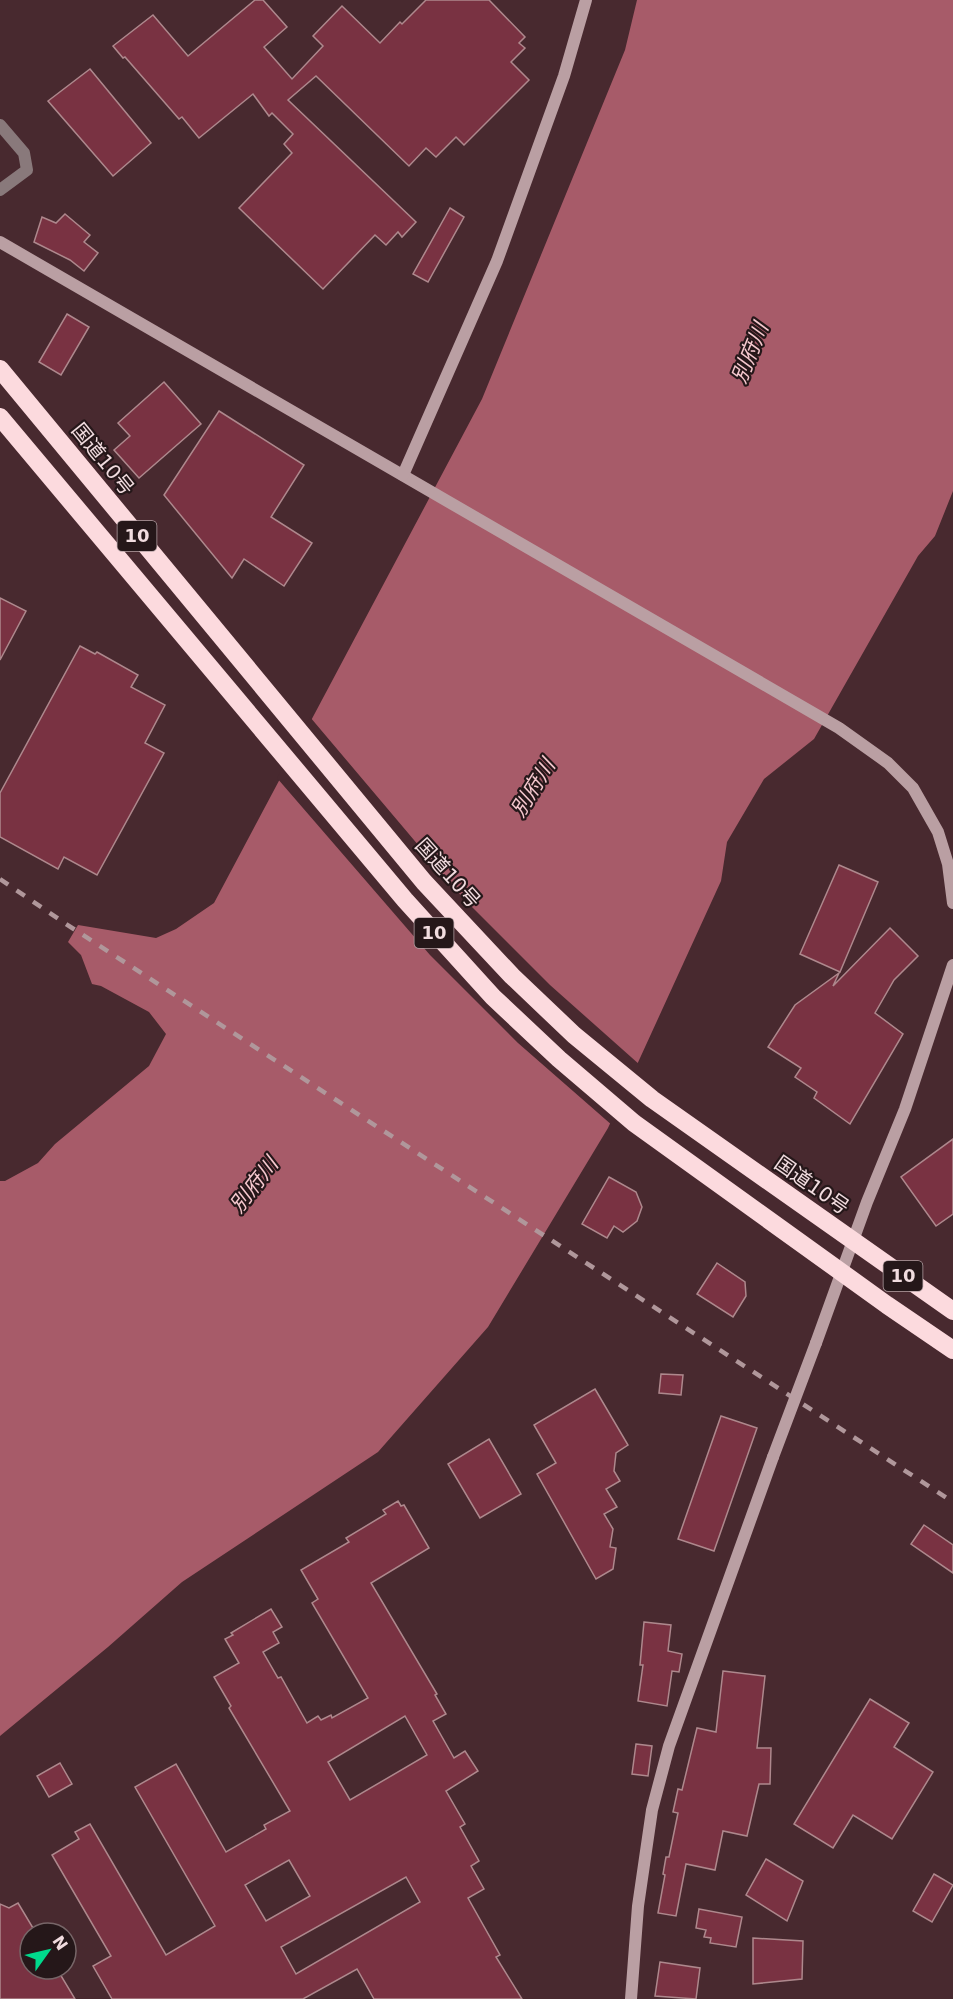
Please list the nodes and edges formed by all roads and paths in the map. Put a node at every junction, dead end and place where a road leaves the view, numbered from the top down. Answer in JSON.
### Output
{"nodes":[{"id":1,"x":586,"y":0,"type":"edge"},
{"id":2,"x":0,"y":125,"type":"edge"},
{"id":3,"x":0,"y":190,"type":"edge"},
{"id":4,"x":0,"y":243,"type":"edge"},
{"id":5,"x":0,"y":369,"type":"edge"},
{"id":6,"x":0,"y":417,"type":"edge"},
{"id":7,"x":404,"y":476,"type":"junction"},
{"id":8,"x":953,"y":903,"type":"edge"},
{"id":9,"x":953,"y":965,"type":"edge"},
{"id":10,"x":853,"y":1242,"type":"junction"},
{"id":11,"x":842,"y":1273,"type":"junction"},
{"id":12,"x":953,"y":1311,"type":"edge"},
{"id":13,"x":953,"y":1350,"type":"edge"},
{"id":14,"x":631,"y":1999,"type":"edge"}],
"edges":[{"from":1,"to":7,"type":"street"},
{"from":2,"to":3,"type":"street"},
{"from":4,"to":7,"type":"street"},
{"from":5,"to":10,"type":"highway","name":"国道10号","number":"10"},
{"from":6,"to":11,"type":"highway","number":"10"},
{"from":7,"to":8,"type":"street"},
{"from":9,"to":10,"type":"street"},
{"from":10,"to":11,"type":"street"},
{"from":10,"to":12,"type":"highway","name":"国道10号","number":"10"},
{"from":11,"to":13,"type":"highway","number":"10"},
{"from":11,"to":14,"type":"street","bridge":true}]}
